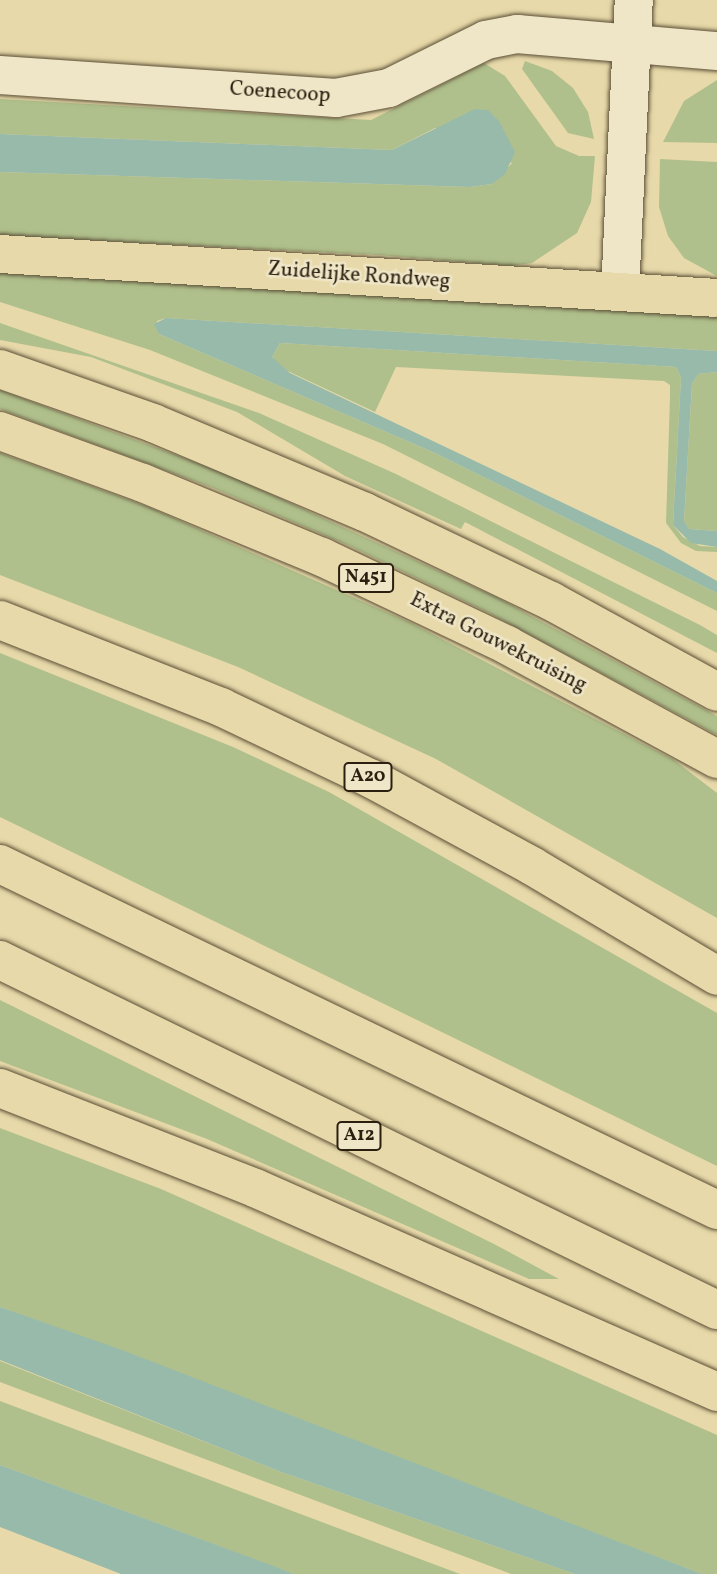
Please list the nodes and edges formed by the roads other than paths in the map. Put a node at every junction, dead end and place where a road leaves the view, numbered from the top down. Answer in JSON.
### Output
{"nodes":[{"id":1,"x":634,"y":0,"type":"edge"},
{"id":2,"x":631,"y":41,"type":"junction"},
{"id":3,"x":717,"y":51,"type":"edge"},
{"id":4,"x":0,"y":75,"type":"edge"},
{"id":5,"x":0,"y":254,"type":"edge"},
{"id":6,"x":620,"y":292,"type":"junction"},
{"id":7,"x":717,"y":298,"type":"edge"},
{"id":8,"x":0,"y":369,"type":"edge"},
{"id":9,"x":0,"y":431,"type":"edge"},
{"id":10,"x":0,"y":620,"type":"edge"},
{"id":11,"x":717,"y":692,"type":"edge"},
{"id":12,"x":717,"y":759,"type":"edge"},
{"id":13,"x":0,"y":864,"type":"edge"},
{"id":14,"x":0,"y":960,"type":"edge"},
{"id":15,"x":717,"y":976,"type":"edge"},
{"id":16,"x":0,"y":1088,"type":"edge"},
{"id":17,"x":717,"y":1210,"type":"edge"},
{"id":18,"x":717,"y":1310,"type":"edge"},
{"id":19,"x":717,"y":1392,"type":"edge"}],
"edges":[{"from":1,"to":2,"type":"street"},
{"from":2,"to":3,"type":"street","name":"Coenecoop"},
{"from":2,"to":4,"type":"street","name":"Coenecoop"},
{"from":2,"to":6,"type":"street"},
{"from":5,"to":6,"type":"main road","name":"Zuidelijke Rondweg"},
{"from":6,"to":7,"type":"main road","name":"Zuidelijke Rondweg"},
{"from":8,"to":11,"type":"main road"},
{"from":9,"to":12,"type":"main road","name":"Extra Gouwekruising","number":"N451"},
{"from":10,"to":15,"type":"main road","number":"A20"},
{"from":13,"to":17,"type":"main road"},
{"from":14,"to":18,"type":"main road","number":"A12"},
{"from":16,"to":19,"type":"main road"}]}
